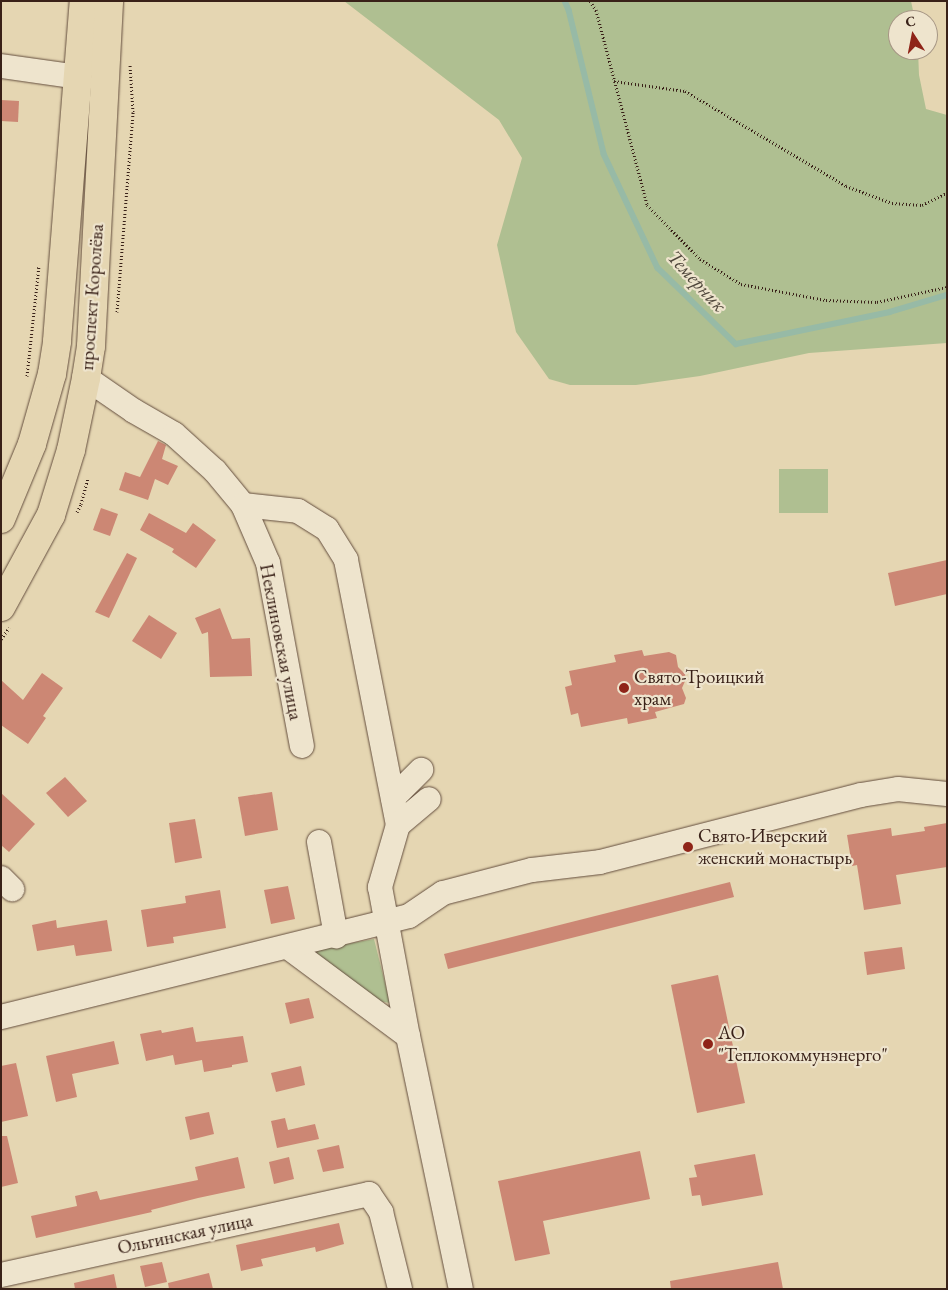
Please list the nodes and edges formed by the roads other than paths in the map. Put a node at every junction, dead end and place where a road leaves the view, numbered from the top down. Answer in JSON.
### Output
{"nodes":[{"id":1,"x":96,"y":4,"type":"edge"},
{"id":2,"x":1,"y":66,"type":"edge"},
{"id":3,"x":78,"y":77,"type":"junction"},
{"id":4,"x":86,"y":378,"type":"junction"},
{"id":5,"x":243,"y":505,"type":"junction"},
{"id":6,"x":2,"y":516,"type":"edge"},
{"id":7,"x":1,"y":607,"type":"edge"},
{"id":8,"x":302,"y":746,"type":"dead end"},
{"id":9,"x":421,"y":770,"type":"dead end"},
{"id":10,"x":947,"y":794,"type":"edge"},
{"id":11,"x":392,"y":798,"type":"junction"},
{"id":12,"x":429,"y":799,"type":"dead end"},
{"id":13,"x":398,"y":825,"type":"junction"},
{"id":14,"x":319,"y":842,"type":"dead end"},
{"id":15,"x":387,"y":922,"type":"junction"},
{"id":16,"x":336,"y":936,"type":"junction"},
{"id":17,"x":288,"y":947,"type":"junction"},
{"id":18,"x":1,"y":1017,"type":"edge"},
{"id":19,"x":408,"y":1036,"type":"junction"},
{"id":20,"x":1,"y":1275,"type":"edge"},
{"id":21,"x":400,"y":1289,"type":"edge"},
{"id":22,"x":461,"y":1289,"type":"edge"}],
"edges":[{"from":1,"to":3,"type":"main road","name":"проспект Королёва"},
{"from":1,"to":4,"type":"main road","name":"проспект Королёва"},
{"from":2,"to":3,"type":"street"},
{"from":3,"to":6,"type":"main road","name":"проспект Королёва"},
{"from":4,"to":5,"type":"street","name":"Неклиновская улица"},
{"from":4,"to":7,"type":"main road","name":"проспект Королёва"},
{"from":5,"to":8,"type":"street","name":"Неклиновская улица"},
{"from":5,"to":11,"type":"street"},
{"from":9,"to":11,"type":"street"},
{"from":10,"to":15,"type":"street"},
{"from":11,"to":13,"type":"street"},
{"from":12,"to":13,"type":"street"},
{"from":13,"to":15,"type":"street"},
{"from":14,"to":16,"type":"street"},
{"from":15,"to":16,"type":"street"},
{"from":15,"to":19,"type":"street"},
{"from":16,"to":17,"type":"street"},
{"from":17,"to":18,"type":"street"},
{"from":17,"to":19,"type":"street"},
{"from":19,"to":22,"type":"street"},
{"from":20,"to":21,"type":"street","name":"Ольгинская улица"}]}
